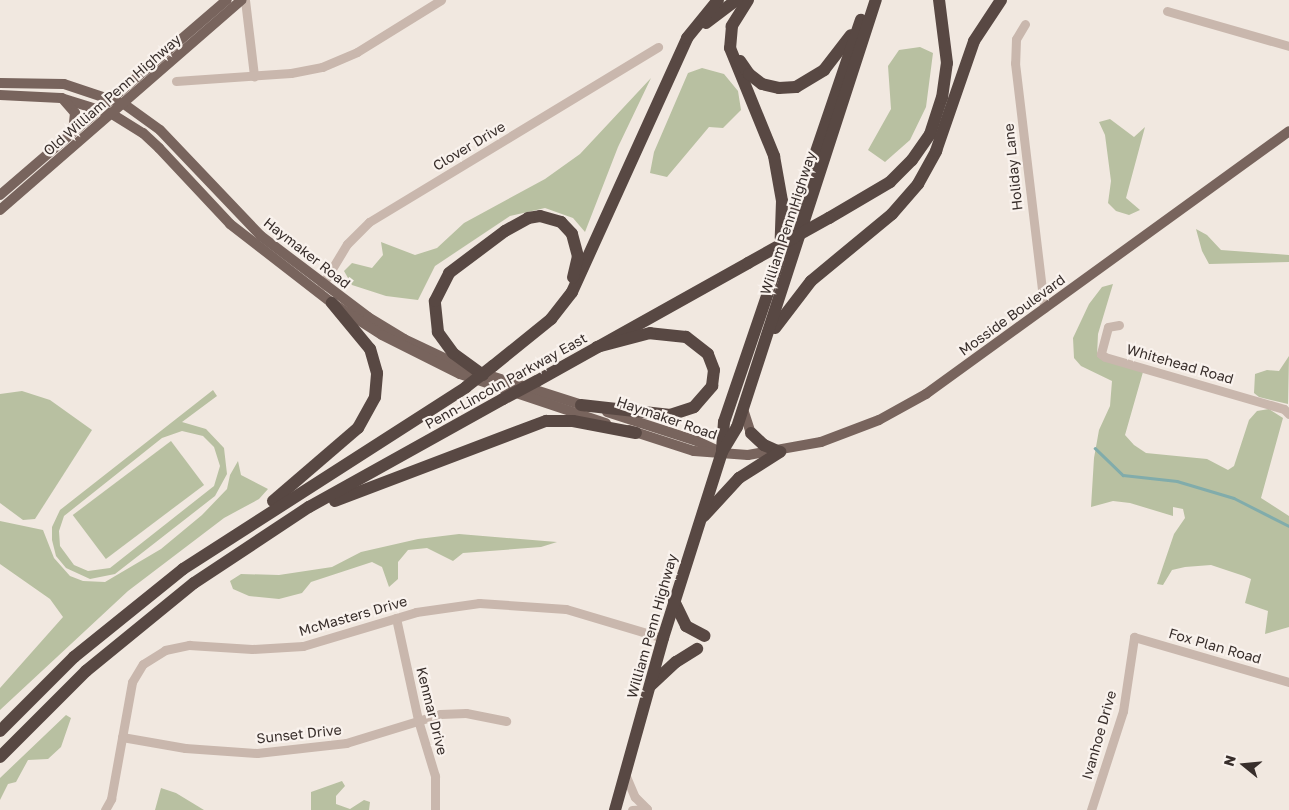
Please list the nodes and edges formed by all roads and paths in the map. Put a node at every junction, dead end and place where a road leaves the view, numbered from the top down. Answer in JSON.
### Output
{"nodes":[{"id":1,"x":227,"y":0,"type":"edge"},
{"id":2,"x":244,"y":0,"type":"edge"},
{"id":3,"x":441,"y":0,"type":"edge"},
{"id":4,"x":718,"y":0,"type":"edge"},
{"id":5,"x":736,"y":0,"type":"edge"},
{"id":6,"x":748,"y":0,"type":"edge"},
{"id":7,"x":758,"y":0,"type":"edge"},
{"id":8,"x":868,"y":0,"type":"edge"},
{"id":9,"x":876,"y":0,"type":"edge"},
{"id":10,"x":939,"y":0,"type":"edge"},
{"id":11,"x":1001,"y":0,"type":"edge"},
{"id":12,"x":1167,"y":11,"type":"dead end"},
{"id":13,"x":862,"y":18,"type":"junction"},
{"id":14,"x":1025,"y":24,"type":"dead end"},
{"id":15,"x":1289,"y":46,"type":"edge"},
{"id":16,"x":658,"y":47,"type":"dead end"},
{"id":17,"x":673,"y":70,"type":"junction"},
{"id":18,"x":962,"y":71,"type":"junction"},
{"id":19,"x":254,"y":76,"type":"junction"},
{"id":20,"x":176,"y":81,"type":"dead end"},
{"id":21,"x":0,"y":83,"type":"edge"},
{"id":22,"x":0,"y":95,"type":"edge"},
{"id":23,"x":61,"y":98,"type":"junction"},
{"id":24,"x":111,"y":98,"type":"junction"},
{"id":25,"x":124,"y":104,"type":"junction"},
{"id":26,"x":99,"y":108,"type":"junction"},
{"id":27,"x":112,"y":114,"type":"junction"},
{"id":28,"x":934,"y":125,"type":"junction"},
{"id":29,"x":73,"y":131,"type":"junction"},
{"id":30,"x":1289,"y":131,"type":"edge"},
{"id":31,"x":0,"y":195,"type":"edge"},
{"id":32,"x":0,"y":210,"type":"edge"},
{"id":33,"x":777,"y":262,"type":"junction"},
{"id":34,"x":321,"y":288,"type":"junction"},
{"id":35,"x":566,"y":301,"type":"junction"},
{"id":36,"x":332,"y":303,"type":"junction"},
{"id":37,"x":1044,"y":308,"type":"junction"},
{"id":38,"x":1119,"y":325,"type":"dead end"},
{"id":39,"x":597,"y":347,"type":"junction"},
{"id":40,"x":762,"y":352,"type":"junction"},
{"id":41,"x":483,"y":375,"type":"junction"},
{"id":42,"x":581,"y":405,"type":"junction"},
{"id":43,"x":743,"y":409,"type":"junction"},
{"id":44,"x":1289,"y":414,"type":"edge"},
{"id":45,"x":636,"y":433,"type":"junction"},
{"id":46,"x":751,"y":433,"type":"joint"},
{"id":47,"x":722,"y":452,"type":"junction"},
{"id":48,"x":780,"y":452,"type":"junction"},
{"id":49,"x":699,"y":522,"type":"junction"},
{"id":50,"x":280,"y":525,"type":"junction"},
{"id":51,"x":240,"y":529,"type":"junction"},
{"id":52,"x":674,"y":600,"type":"junction"},
{"id":53,"x":396,"y":618,"type":"junction"},
{"id":54,"x":705,"y":636,"type":"dead end"},
{"id":55,"x":1134,"y":637,"type":"joint"},
{"id":56,"x":663,"y":638,"type":"junction"},
{"id":57,"x":698,"y":649,"type":"dead end"},
{"id":58,"x":1289,"y":682,"type":"edge"},
{"id":59,"x":649,"y":687,"type":"junction"},
{"id":60,"x":418,"y":720,"type":"junction"},
{"id":61,"x":506,"y":721,"type":"dead end"},
{"id":62,"x":0,"y":731,"type":"edge"},
{"id":63,"x":122,"y":737,"type":"junction"},
{"id":64,"x":0,"y":758,"type":"edge"},
{"id":65,"x":625,"y":774,"type":"junction"},
{"id":66,"x":105,"y":810,"type":"edge"},
{"id":67,"x":435,"y":810,"type":"edge"},
{"id":68,"x":615,"y":810,"type":"edge"},
{"id":69,"x":632,"y":810,"type":"edge"},
{"id":70,"x":1091,"y":810,"type":"edge"}],
"edges":[{"from":1,"to":24,"type":"main road","name":"Old William Penn Highway"},
{"from":2,"to":19,"type":"street"},
{"from":2,"to":25,"type":"main road","name":"Old William Penn Highway"},
{"from":3,"to":19,"type":"street"},
{"from":4,"to":17,"type":"highway","name":"Penn-Lincoln Parkway East"},
{"from":5,"to":17,"type":"highway"},
{"from":6,"to":33,"type":"highway"},
{"from":7,"to":13,"type":"highway"},
{"from":8,"to":13,"type":"highway","name":"William Penn Highway"},
{"from":9,"to":40,"type":"highway","name":"William Penn Highway"},
{"from":10,"to":28,"type":"highway","name":"Penn-Lincoln Parkway East"},
{"from":11,"to":18,"type":"highway"},
{"from":12,"to":15,"type":"street"},
{"from":13,"to":33,"type":"highway","name":"William Penn Highway"},
{"from":14,"to":37,"type":"street","name":"Holiday Lane"},
{"from":16,"to":34,"type":"street","name":"Clover Drive"},
{"from":17,"to":35,"type":"highway","name":"Penn-Lincoln Parkway East"},
{"from":18,"to":28,"type":"highway"},
{"from":18,"to":40,"type":"highway"},
{"from":19,"to":20,"type":"street"},
{"from":21,"to":24,"type":"main road","name":"Haymaker Road"},
{"from":22,"to":23,"type":"main road","name":"Haymaker Road"},
{"from":23,"to":26,"type":"main road","name":"Haymaker Road"},
{"from":23,"to":29,"type":"main road"},
{"from":24,"to":25,"type":"main road","name":"Haymaker Road"},
{"from":24,"to":26,"type":"main road","name":"Old William Penn Highway"},
{"from":25,"to":27,"type":"main road","name":"Old William Penn Highway"},
{"from":25,"to":34,"type":"main road","name":"Haymaker Road"},
{"from":26,"to":27,"type":"main road","name":"Haymaker Road"},
{"from":26,"to":29,"type":"main road","name":"Old William Penn Highway"},
{"from":27,"to":32,"type":"main road","name":"Old William Penn Highway"},
{"from":27,"to":34,"type":"main road","name":"Haymaker Road"},
{"from":28,"to":39,"type":"highway","name":"Penn-Lincoln Parkway East","bridge":true},
{"from":29,"to":31,"type":"main road","name":"Old William Penn Highway"},
{"from":30,"to":37,"type":"main road","name":"Mosside Boulevard"},
{"from":33,"to":47,"type":"highway","name":"William Penn Highway"},
{"from":34,"to":36,"type":"main road","name":"Haymaker Road"},
{"from":34,"to":41,"type":"main road","name":"Haymaker Road"},
{"from":35,"to":41,"type":"highway"},
{"from":35,"to":51,"type":"highway","name":"Penn-Lincoln Parkway East","bridge":true},
{"from":36,"to":45,"type":"main road","name":"Haymaker Road"},
{"from":36,"to":51,"type":"highway"},
{"from":37,"to":48,"type":"main road","name":"Mosside Boulevard"},
{"from":38,"to":44,"type":"street","name":"Whitehead Road"},
{"from":39,"to":42,"type":"highway"},
{"from":39,"to":50,"type":"highway","name":"Penn-Lincoln Parkway East","bridge":true},
{"from":40,"to":43,"type":"highway","name":"William Penn Highway"},
{"from":41,"to":42,"type":"main road","name":"Haymaker Road"},
{"from":42,"to":47,"type":"main road","name":"Haymaker Road"},
{"from":43,"to":46,"type":"main road"},
{"from":43,"to":47,"type":"highway","name":"William Penn Highway"},
{"from":45,"to":47,"type":"main road","name":"Haymaker Road"},
{"from":45,"to":50,"type":"highway"},
{"from":46,"to":48,"type":"highway"},
{"from":47,"to":48,"type":"main road","name":"Mosside Boulevard"},
{"from":47,"to":49,"type":"highway","name":"William Penn Highway"},
{"from":48,"to":49,"type":"highway"},
{"from":49,"to":52,"type":"highway","name":"William Penn Highway"},
{"from":50,"to":64,"type":"highway","name":"Penn-Lincoln Parkway East"},
{"from":51,"to":62,"type":"highway","name":"Penn-Lincoln Parkway East"},
{"from":52,"to":54,"type":"highway"},
{"from":52,"to":56,"type":"highway","name":"William Penn Highway"},
{"from":53,"to":56,"type":"street","name":"McMasters Drive"},
{"from":53,"to":60,"type":"street","name":"Kenmar Drive"},
{"from":53,"to":63,"type":"street","name":"McMasters Drive"},
{"from":55,"to":58,"type":"street","name":"Fox Plan Road"},
{"from":55,"to":70,"type":"street","name":"Ivanhoe Drive"},
{"from":56,"to":59,"type":"highway","name":"William Penn Highway"},
{"from":57,"to":59,"type":"highway"},
{"from":59,"to":65,"type":"highway","name":"William Penn Highway"},
{"from":60,"to":61,"type":"street","name":"Sunset Drive"},
{"from":60,"to":63,"type":"street","name":"Sunset Drive"},
{"from":60,"to":67,"type":"street","name":"Kenmar Drive"},
{"from":63,"to":66,"type":"street","name":"McMasters Drive"},
{"from":65,"to":68,"type":"highway","name":"William Penn Highway"},
{"from":65,"to":69,"type":"street"}]}
